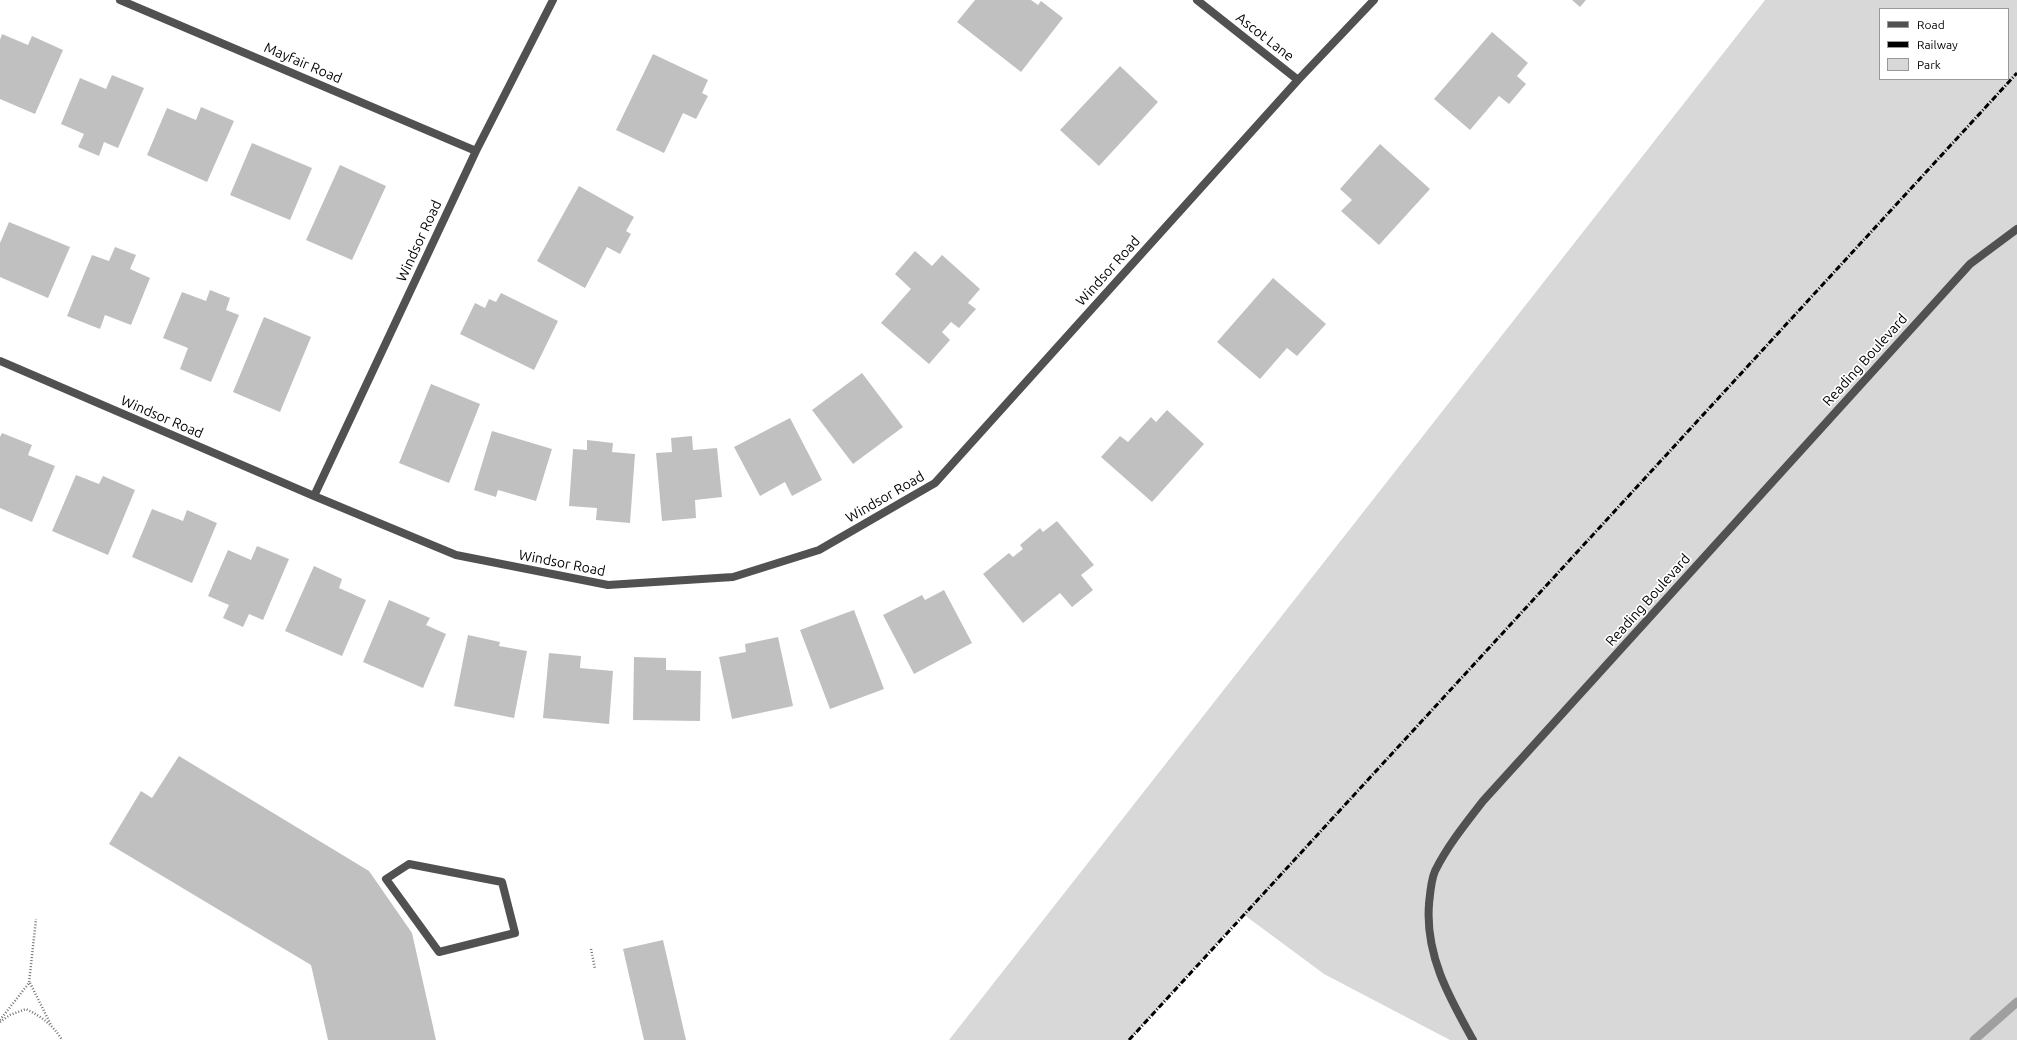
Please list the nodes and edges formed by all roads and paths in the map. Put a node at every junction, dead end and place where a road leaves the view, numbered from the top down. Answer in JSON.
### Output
{"nodes":[{"id":1,"x":120,"y":0,"type":"edge"},
{"id":2,"x":552,"y":0,"type":"edge"},
{"id":3,"x":1197,"y":0,"type":"edge"},
{"id":4,"x":1374,"y":0,"type":"edge"},
{"id":5,"x":1298,"y":80,"type":"junction"},
{"id":6,"x":476,"y":151,"type":"junction"},
{"id":7,"x":2017,"y":229,"type":"edge"},
{"id":8,"x":0,"y":360,"type":"edge"},
{"id":9,"x":314,"y":496,"type":"junction"},
{"id":10,"x":36,"y":919,"type":"dead end"},
{"id":11,"x":515,"y":933,"type":"joint"},
{"id":12,"x":590,"y":949,"type":"dead end"},
{"id":13,"x":595,"y":969,"type":"dead end"},
{"id":14,"x":29,"y":983,"type":"junction"},
{"id":15,"x":0,"y":1021,"type":"edge"},
{"id":16,"x":53,"y":1027,"type":"junction"},
{"id":17,"x":62,"y":1040,"type":"edge"},
{"id":18,"x":1473,"y":1040,"type":"edge"}],
"edges":[{"from":1,"to":6,"type":"street","name":"Mayfair Road"},
{"from":2,"to":6,"type":"street","name":"Windsor Road"},
{"from":3,"to":5,"type":"street","name":"Ascot Lane"},
{"from":4,"to":5,"type":"street","name":"Windsor Road"},
{"from":5,"to":9,"type":"street","name":"Windsor Road"},
{"from":6,"to":9,"type":"street","name":"Windsor Road"},
{"from":7,"to":18,"type":"street","name":"Reading Boulevard"},
{"from":8,"to":9,"type":"street","name":"Windsor Road"},
{"from":10,"to":14,"type":"path"},
{"from":11,"to":11,"type":"street"},
{"from":12,"to":13,"type":"path"},
{"from":14,"to":15,"type":"path"},
{"from":14,"to":16,"type":"path"},
{"from":15,"to":16,"type":"path"},
{"from":16,"to":17,"type":"path"}]}
